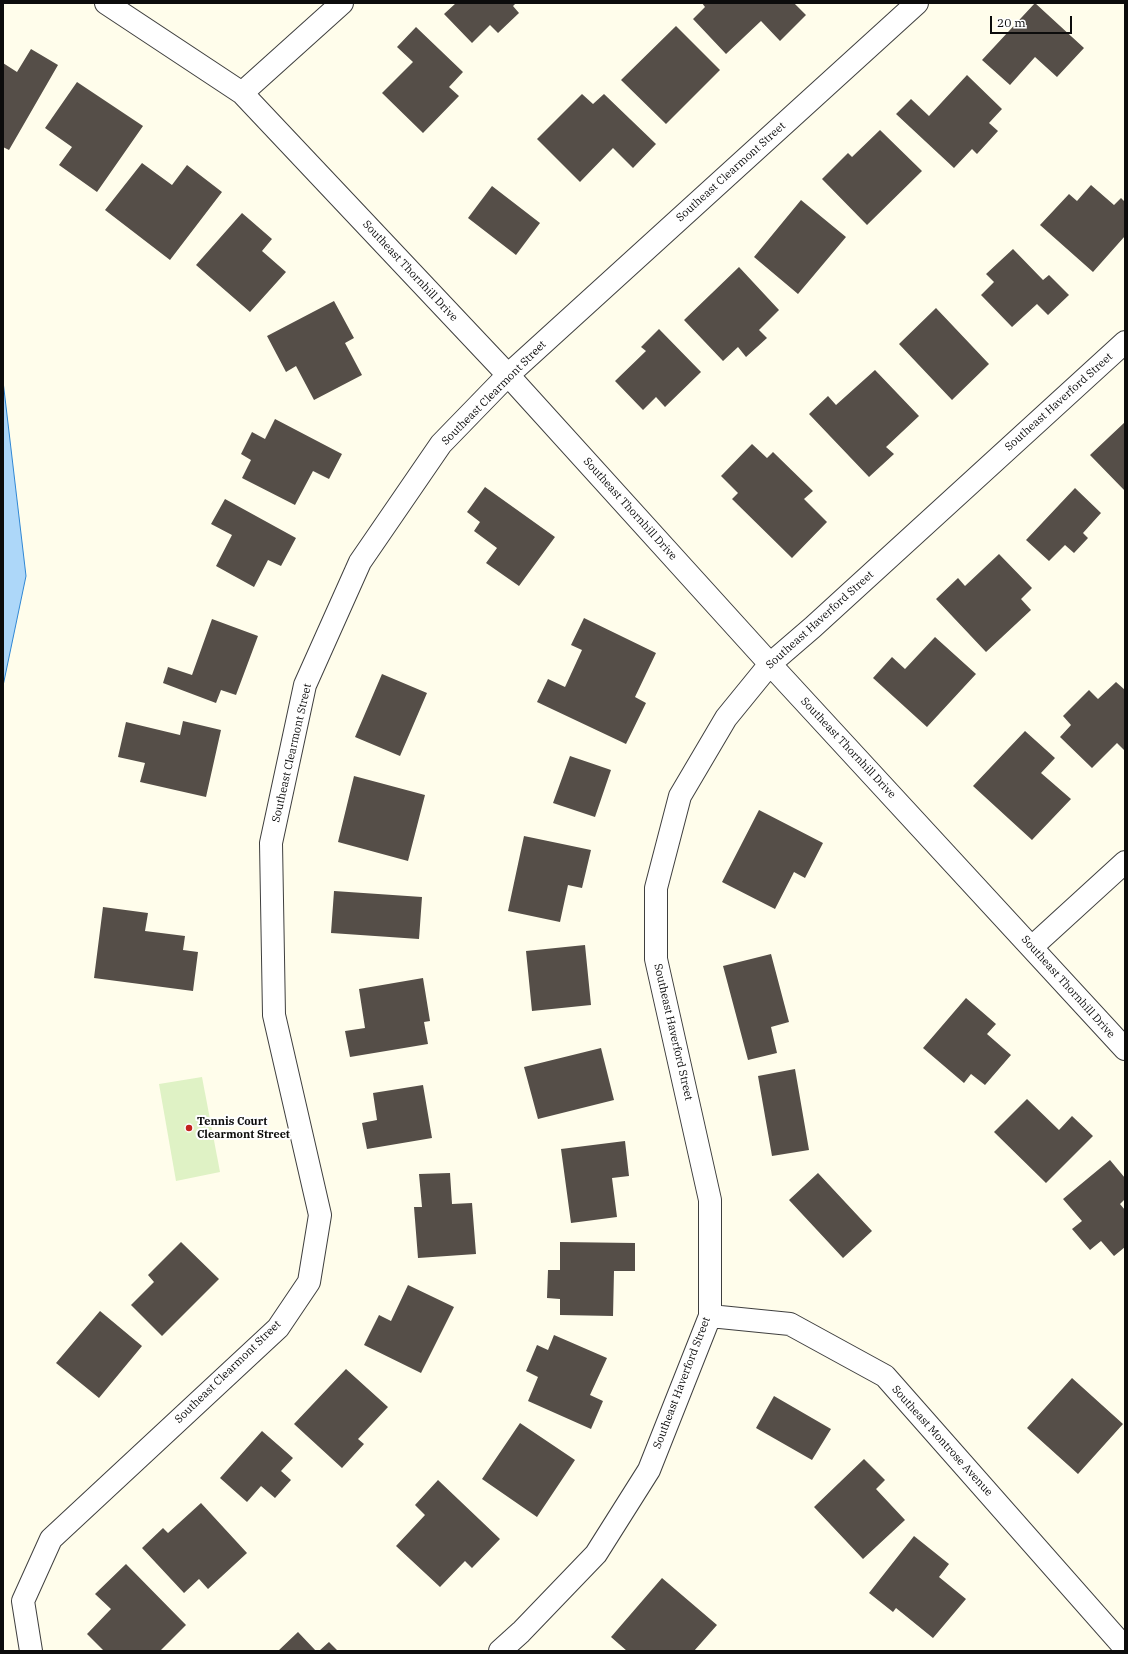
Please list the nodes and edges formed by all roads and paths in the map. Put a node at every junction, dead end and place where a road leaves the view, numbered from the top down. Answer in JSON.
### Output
{"nodes":[{"id":1,"x":106,"y":3,"type":"edge"},
{"id":2,"x":342,"y":3,"type":"edge"},
{"id":3,"x":917,"y":3,"type":"edge"},
{"id":4,"x":242,"y":93,"type":"junction"},
{"id":5,"x":1125,"y":342,"type":"edge"},
{"id":6,"x":508,"y":375,"type":"junction"},
{"id":7,"x":770,"y":664,"type":"junction"},
{"id":8,"x":1125,"y":862,"type":"edge"},
{"id":9,"x":1032,"y":947,"type":"junction"},
{"id":10,"x":1125,"y":1049,"type":"edge"},
{"id":11,"x":710,"y":1316,"type":"junction"},
{"id":12,"x":1125,"y":1648,"type":"edge"},
{"id":13,"x":31,"y":1651,"type":"edge"},
{"id":14,"x":500,"y":1651,"type":"edge"}],
"edges":[{"from":1,"to":4,"type":"street","name":"Southeast Thornhill Drive"},
{"from":2,"to":4,"type":"street"},
{"from":3,"to":6,"type":"street","name":"Southeast Clearmont Street"},
{"from":4,"to":6,"type":"street","name":"Southeast Thornhill Drive"},
{"from":5,"to":7,"type":"street","name":"Southeast Haverford Street"},
{"from":6,"to":7,"type":"street","name":"Southeast Thornhill Drive"},
{"from":6,"to":13,"type":"street","name":"Southeast Clearmont Street"},
{"from":7,"to":9,"type":"street","name":"Southeast Thornhill Drive"},
{"from":7,"to":11,"type":"street","name":"Southeast Haverford Street"},
{"from":8,"to":9,"type":"street"},
{"from":9,"to":10,"type":"street","name":"Southeast Thornhill Drive"},
{"from":11,"to":12,"type":"street","name":"Southeast Montrose Avenue"},
{"from":11,"to":14,"type":"street","name":"Southeast Haverford Street"}]}
